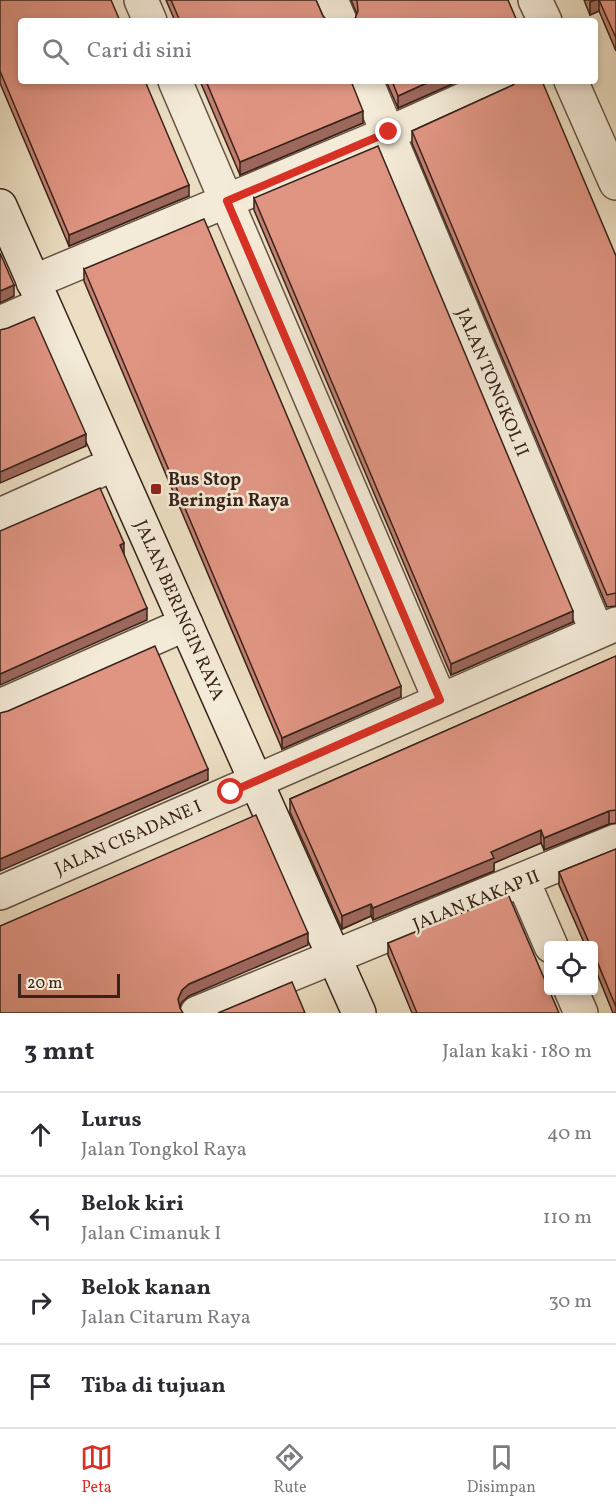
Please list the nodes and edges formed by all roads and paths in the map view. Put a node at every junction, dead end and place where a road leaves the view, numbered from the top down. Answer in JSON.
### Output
{"nodes":[{"id":1,"x":141,"y":0,"type":"edge"},
{"id":2,"x":331,"y":0,"type":"edge"},
{"id":3,"x":535,"y":0,"type":"edge"},
{"id":4,"x":149,"y":18,"type":"edge"},
{"id":5,"x":339,"y":18,"type":"edge"},
{"id":6,"x":543,"y":18,"type":"edge"},
{"id":7,"x":176,"y":84,"type":"edge"},
{"id":8,"x":367,"y":84,"type":"edge"},
{"id":9,"x":498,"y":84,"type":"edge"},
{"id":10,"x":573,"y":84,"type":"edge"},
{"id":11,"x":389,"y":132,"type":"junction"},
{"id":12,"x":616,"y":183,"type":"edge"},
{"id":13,"x":227,"y":201,"type":"junction"},
{"id":14,"x":0,"y":206,"type":"edge"},
{"id":15,"x":38,"y":293,"type":"junction"},
{"id":16,"x":0,"y":323,"type":"edge"},
{"id":17,"x":114,"y":464,"type":"junction"},
{"id":18,"x":0,"y":515,"type":"edge"},
{"id":19,"x":186,"y":624,"type":"junction"},
{"id":20,"x":607,"y":628,"type":"edge"},
{"id":21,"x":440,"y":700,"type":"junction"},
{"id":22,"x":0,"y":706,"type":"edge"},
{"id":23,"x":256,"y":781,"type":"junction"},
{"id":24,"x":616,"y":841,"type":"edge"},
{"id":25,"x":523,"y":881,"type":"junction"},
{"id":26,"x":0,"y":893,"type":"edge"},
{"id":27,"x":549,"y":941,"type":"edge"},
{"id":28,"x":335,"y":957,"type":"junction"},
{"id":29,"x":573,"y":995,"type":"edge"},
{"id":30,"x":197,"y":1013,"type":"edge"},
{"id":31,"x":359,"y":1013,"type":"edge"},
{"id":32,"x":581,"y":1013,"type":"edge"}],
"edges":[{"from":1,"to":4,"type":"street"},
{"from":2,"to":5,"type":"street"},
{"from":3,"to":6,"type":"street"},
{"from":7,"to":13,"type":"street"},
{"from":8,"to":11,"type":"street","name":"JALAN TONGKOL II"},
{"from":9,"to":11,"type":"street"},
{"from":10,"to":12,"type":"street"},
{"from":11,"to":13,"type":"street"},
{"from":11,"to":20,"type":"street","name":"JALAN TONGKOL II"},
{"from":13,"to":15,"type":"street"},
{"from":13,"to":21,"type":"street"},
{"from":14,"to":15,"type":"street","name":"JALAN BERINGIN RAYA"},
{"from":15,"to":16,"type":"street"},
{"from":15,"to":17,"type":"street","name":"JALAN BERINGIN RAYA"},
{"from":17,"to":18,"type":"street"},
{"from":17,"to":19,"type":"street","name":"JALAN BERINGIN RAYA"},
{"from":19,"to":22,"type":"street"},
{"from":19,"to":23,"type":"street","name":"JALAN BERINGIN RAYA"},
{"from":20,"to":21,"type":"street","name":"JALAN CISADANE I"},
{"from":21,"to":23,"type":"street","name":"JALAN CISADANE I"},
{"from":23,"to":26,"type":"street","name":"JALAN CISADANE I"},
{"from":23,"to":28,"type":"street","name":"JALAN BERINGIN RAYA"},
{"from":24,"to":25,"type":"street","name":"JALAN KAKAP II"},
{"from":25,"to":27,"type":"street"},
{"from":25,"to":28,"type":"street","name":"JALAN KAKAP II"},
{"from":28,"to":30,"type":"street","name":"JALAN KAKAP II"},
{"from":28,"to":31,"type":"street","name":"JALAN BERINGIN RAYA"},
{"from":29,"to":32,"type":"street"}]}
